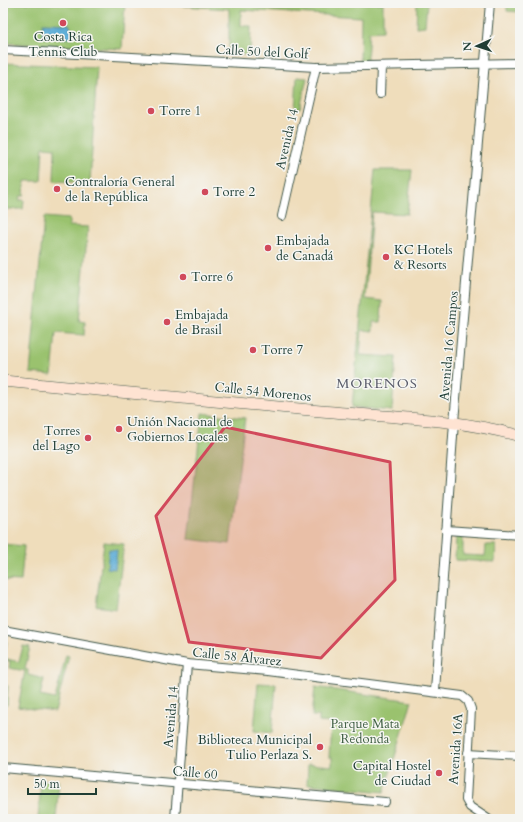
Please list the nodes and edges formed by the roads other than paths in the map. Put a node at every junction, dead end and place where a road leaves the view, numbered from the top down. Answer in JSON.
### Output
{"nodes":[{"id":1,"x":490,"y":3,"type":"edge"},
{"id":2,"x":3,"y":50,"type":"edge"},
{"id":3,"x":520,"y":63,"type":"edge"},
{"id":4,"x":486,"y":64,"type":"junction"},
{"id":5,"x":316,"y":67,"type":"junction"},
{"id":6,"x":381,"y":67,"type":"junction"},
{"id":7,"x":380,"y":94,"type":"dead end"},
{"id":8,"x":282,"y":216,"type":"dead end"},
{"id":9,"x":3,"y":381,"type":"edge"},
{"id":10,"x":454,"y":422,"type":"junction"},
{"id":11,"x":520,"y":436,"type":"edge"},
{"id":12,"x":446,"y":530,"type":"junction"},
{"id":13,"x":520,"y":536,"type":"edge"},
{"id":14,"x":3,"y":630,"type":"edge"},
{"id":15,"x":187,"y":664,"type":"junction"},
{"id":16,"x":435,"y":691,"type":"junction"},
{"id":17,"x":468,"y":701,"type":"joint"},
{"id":18,"x":468,"y":753,"type":"junction"},
{"id":19,"x":520,"y":756,"type":"edge"},
{"id":20,"x":3,"y":768,"type":"edge"},
{"id":21,"x":177,"y":784,"type":"junction"},
{"id":22,"x":385,"y":802,"type":"dead end"},
{"id":23,"x":175,"y":819,"type":"edge"},
{"id":24,"x":488,"y":819,"type":"edge"}],
"edges":[{"from":1,"to":4,"type":"street","name":"Avenida 16 Campos"},
{"from":2,"to":5,"type":"street","name":"Calle 50 del Golf"},
{"from":3,"to":4,"type":"street","name":"Calle 50 del Golf"},
{"from":4,"to":6,"type":"street","name":"Calle 50 del Golf"},
{"from":4,"to":10,"type":"street","name":"Avenida 16 Campos"},
{"from":5,"to":6,"type":"street","name":"Calle 50 del Golf"},
{"from":5,"to":8,"type":"street","name":"Avenida 14"},
{"from":6,"to":7,"type":"street"},
{"from":9,"to":10,"type":"main road","name":"Calle 54 Morenos"},
{"from":10,"to":11,"type":"main road","name":"Calle 54 Morenos"},
{"from":10,"to":12,"type":"street","name":"Avenida 16 Campos"},
{"from":12,"to":13,"type":"street"},
{"from":12,"to":16,"type":"street","name":"Avenida 16 Campos"},
{"from":14,"to":15,"type":"street","name":"Calle 58 Álvarez"},
{"from":15,"to":16,"type":"street","name":"Calle 58 Álvarez"},
{"from":15,"to":21,"type":"street","name":"Avenida 14"},
{"from":16,"to":17,"type":"street","name":"Calle 58 Álvarez"},
{"from":17,"to":18,"type":"street","name":"Avenida 16A"},
{"from":18,"to":19,"type":"street"},
{"from":18,"to":24,"type":"street","name":"Avenida 16A"},
{"from":20,"to":21,"type":"street","name":"Calle 60"},
{"from":21,"to":22,"type":"street","name":"Calle 60"},
{"from":21,"to":23,"type":"street","name":"Avenida 14"}]}
